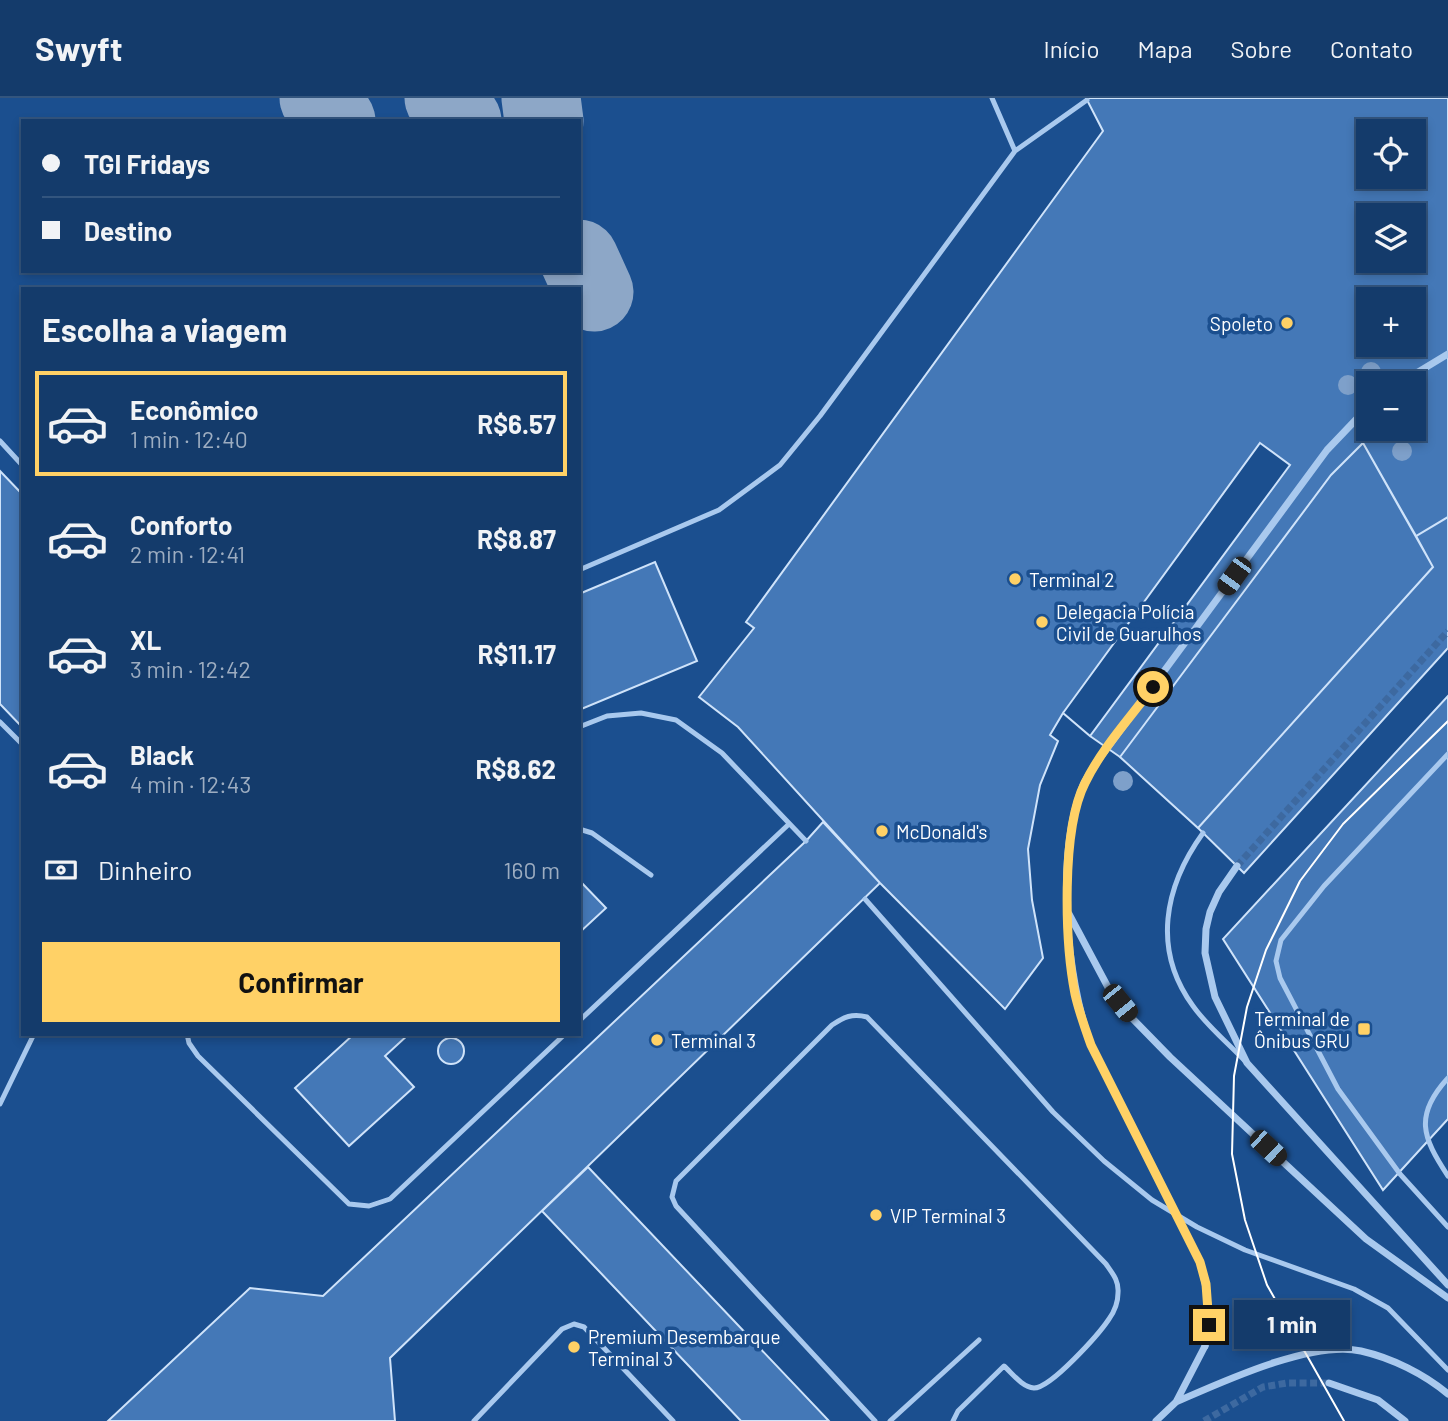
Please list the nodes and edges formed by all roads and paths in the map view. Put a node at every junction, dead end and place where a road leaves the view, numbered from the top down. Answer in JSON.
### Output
{"nodes":[{"id":1,"x":992,"y":98,"type":"edge"},
{"id":2,"x":1087,"y":100,"type":"dead end"},
{"id":3,"x":1015,"y":151,"type":"junction"},
{"id":4,"x":1448,"y":354,"type":"edge"},
{"id":5,"x":1420,"y":371,"type":"edge"},
{"id":6,"x":1356,"y":420,"type":"edge"},
{"id":7,"x":0,"y":441,"type":"edge"},
{"id":8,"x":21,"y":464,"type":"edge"},
{"id":9,"x":581,"y":569,"type":"edge"},
{"id":10,"x":0,"y":722,"type":"edge"},
{"id":11,"x":581,"y":726,"type":"edge"},
{"id":12,"x":21,"y":744,"type":"edge"},
{"id":13,"x":1448,"y":754,"type":"edge"},
{"id":14,"x":789,"y":824,"type":"junction"},
{"id":15,"x":581,"y":830,"type":"edge"},
{"id":16,"x":1203,"y":833,"type":"dead end"},
{"id":17,"x":806,"y":841,"type":"dead end"},
{"id":18,"x":1237,"y":866,"type":"tunnel mouth"},
{"id":19,"x":651,"y":875,"type":"dead end"},
{"id":20,"x":865,"y":899,"type":"dead end"},
{"id":21,"x":1067,"y":910,"type":"junction"},
{"id":22,"x":581,"y":1019,"type":"edge"},
{"id":23,"x":33,"y":1036,"type":"edge"},
{"id":24,"x":187,"y":1036,"type":"edge"},
{"id":25,"x":563,"y":1036,"type":"edge"},
{"id":26,"x":1247,"y":1063,"type":"junction"},
{"id":27,"x":1448,"y":1078,"type":"edge"},
{"id":28,"x":0,"y":1104,"type":"edge"},
{"id":29,"x":1448,"y":1176,"type":"edge"},
{"id":30,"x":1448,"y":1227,"type":"edge"},
{"id":31,"x":1448,"y":1285,"type":"edge"},
{"id":32,"x":1448,"y":1298,"type":"edge"},
{"id":33,"x":979,"y":1340,"type":"dead end"},
{"id":34,"x":1448,"y":1370,"type":"edge"},
{"id":35,"x":1329,"y":1383,"type":"tunnel mouth"},
{"id":36,"x":1448,"y":1394,"type":"edge"},
{"id":37,"x":1176,"y":1402,"type":"junction"},
{"id":38,"x":474,"y":1421,"type":"edge"},
{"id":39,"x":673,"y":1421,"type":"edge"},
{"id":40,"x":874,"y":1421,"type":"edge"},
{"id":41,"x":890,"y":1421,"type":"edge"},
{"id":42,"x":953,"y":1421,"type":"edge"},
{"id":43,"x":1156,"y":1421,"type":"edge"},
{"id":44,"x":1405,"y":1421,"type":"edge"}],
"edges":[{"from":1,"to":3,"type":"lane"},
{"from":2,"to":3,"type":"lane"},
{"from":3,"to":9,"type":"lane"},
{"from":4,"to":5,"type":"street"},
{"from":6,"to":21,"type":"street"},
{"from":7,"to":8,"type":"lane"},
{"from":10,"to":12,"type":"lane"},
{"from":11,"to":14,"type":"lane"},
{"from":13,"to":30,"type":"lane"},
{"from":14,"to":17,"type":"lane"},
{"from":14,"to":22,"type":"lane"},
{"from":15,"to":19,"type":"lane"},
{"from":16,"to":26,"type":"lane"},
{"from":18,"to":26,"type":"street"},
{"from":20,"to":34,"type":"lane"},
{"from":21,"to":32,"type":"street"},
{"from":21,"to":37,"type":"street","bridge":true},
{"from":23,"to":28,"type":"lane"},
{"from":24,"to":25,"type":"lane"},
{"from":26,"to":31,"type":"street"},
{"from":27,"to":29,"type":"lane"},
{"from":33,"to":41,"type":"lane"},
{"from":35,"to":44,"type":"street"},
{"from":36,"to":37,"type":"street"},
{"from":37,"to":43,"type":"street"},
{"from":38,"to":39,"type":"lane"},
{"from":40,"to":42,"type":"lane"}]}
